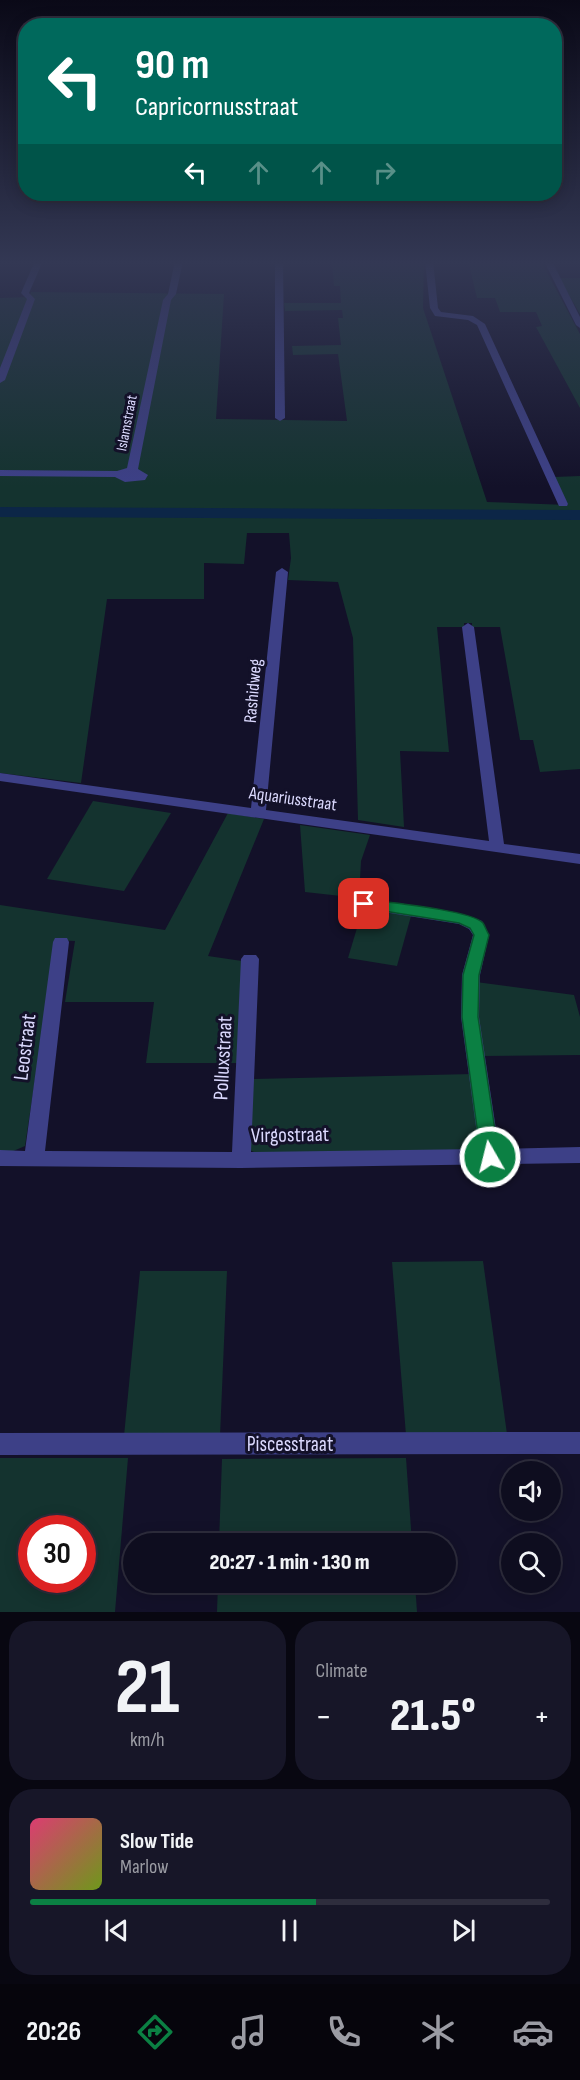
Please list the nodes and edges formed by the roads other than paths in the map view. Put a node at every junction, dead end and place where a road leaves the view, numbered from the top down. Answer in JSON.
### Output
{"nodes":[{"id":1,"x":18,"y":336,"type":"edge"},
{"id":2,"x":160,"y":336,"type":"edge"},
{"id":3,"x":279,"y":336,"type":"edge"},
{"id":4,"x":487,"y":336,"type":"edge"},
{"id":5,"x":0,"y":380,"type":"edge"},
{"id":6,"x":280,"y":418,"type":"dead end"},
{"id":7,"x":0,"y":473,"type":"edge"},
{"id":8,"x":563,"y":504,"type":"dead end"},
{"id":9,"x":282,"y":572,"type":"dead end"},
{"id":10,"x":468,"y":627,"type":"dead end"},
{"id":11,"x":0,"y":777,"type":"edge"},
{"id":12,"x":258,"y":814,"type":"junction"},
{"id":13,"x":497,"y":846,"type":"junction"},
{"id":14,"x":580,"y":859,"type":"edge"},
{"id":15,"x":364,"y":904,"type":"dead end"},
{"id":16,"x":61,"y":942,"type":"dead end"},
{"id":17,"x":249,"y":959,"type":"dead end"},
{"id":18,"x":580,"y":1155,"type":"edge"},
{"id":19,"x":490,"y":1157,"type":"junction"},
{"id":20,"x":0,"y":1158,"type":"edge"},
{"id":21,"x":34,"y":1158,"type":"junction"},
{"id":22,"x":241,"y":1160,"type":"junction"},
{"id":23,"x":580,"y":1443,"type":"edge"},
{"id":24,"x":0,"y":1444,"type":"edge"}],
"edges":[{"from":1,"to":5,"type":"street"},
{"from":2,"to":7,"type":"street","name":"Islamstraat"},
{"from":3,"to":6,"type":"street"},
{"from":4,"to":8,"type":"street"},
{"from":9,"to":12,"type":"street","name":"Rashidweg"},
{"from":10,"to":13,"type":"street"},
{"from":11,"to":12,"type":"street","name":"Aquariusstraat"},
{"from":12,"to":13,"type":"street","name":"Aquariusstraat"},
{"from":13,"to":14,"type":"street","name":"Aquariusstraat"},
{"from":15,"to":19,"type":"street"},
{"from":16,"to":21,"type":"street","name":"Leostraat"},
{"from":17,"to":22,"type":"street","name":"Polluxstraat"},
{"from":18,"to":19,"type":"street","name":"Virgostraat"},
{"from":19,"to":22,"type":"street","name":"Virgostraat"},
{"from":20,"to":21,"type":"street","name":"Virgostraat"},
{"from":21,"to":22,"type":"street","name":"Virgostraat"},
{"from":23,"to":24,"type":"street","name":"Piscesstraat"}]}
